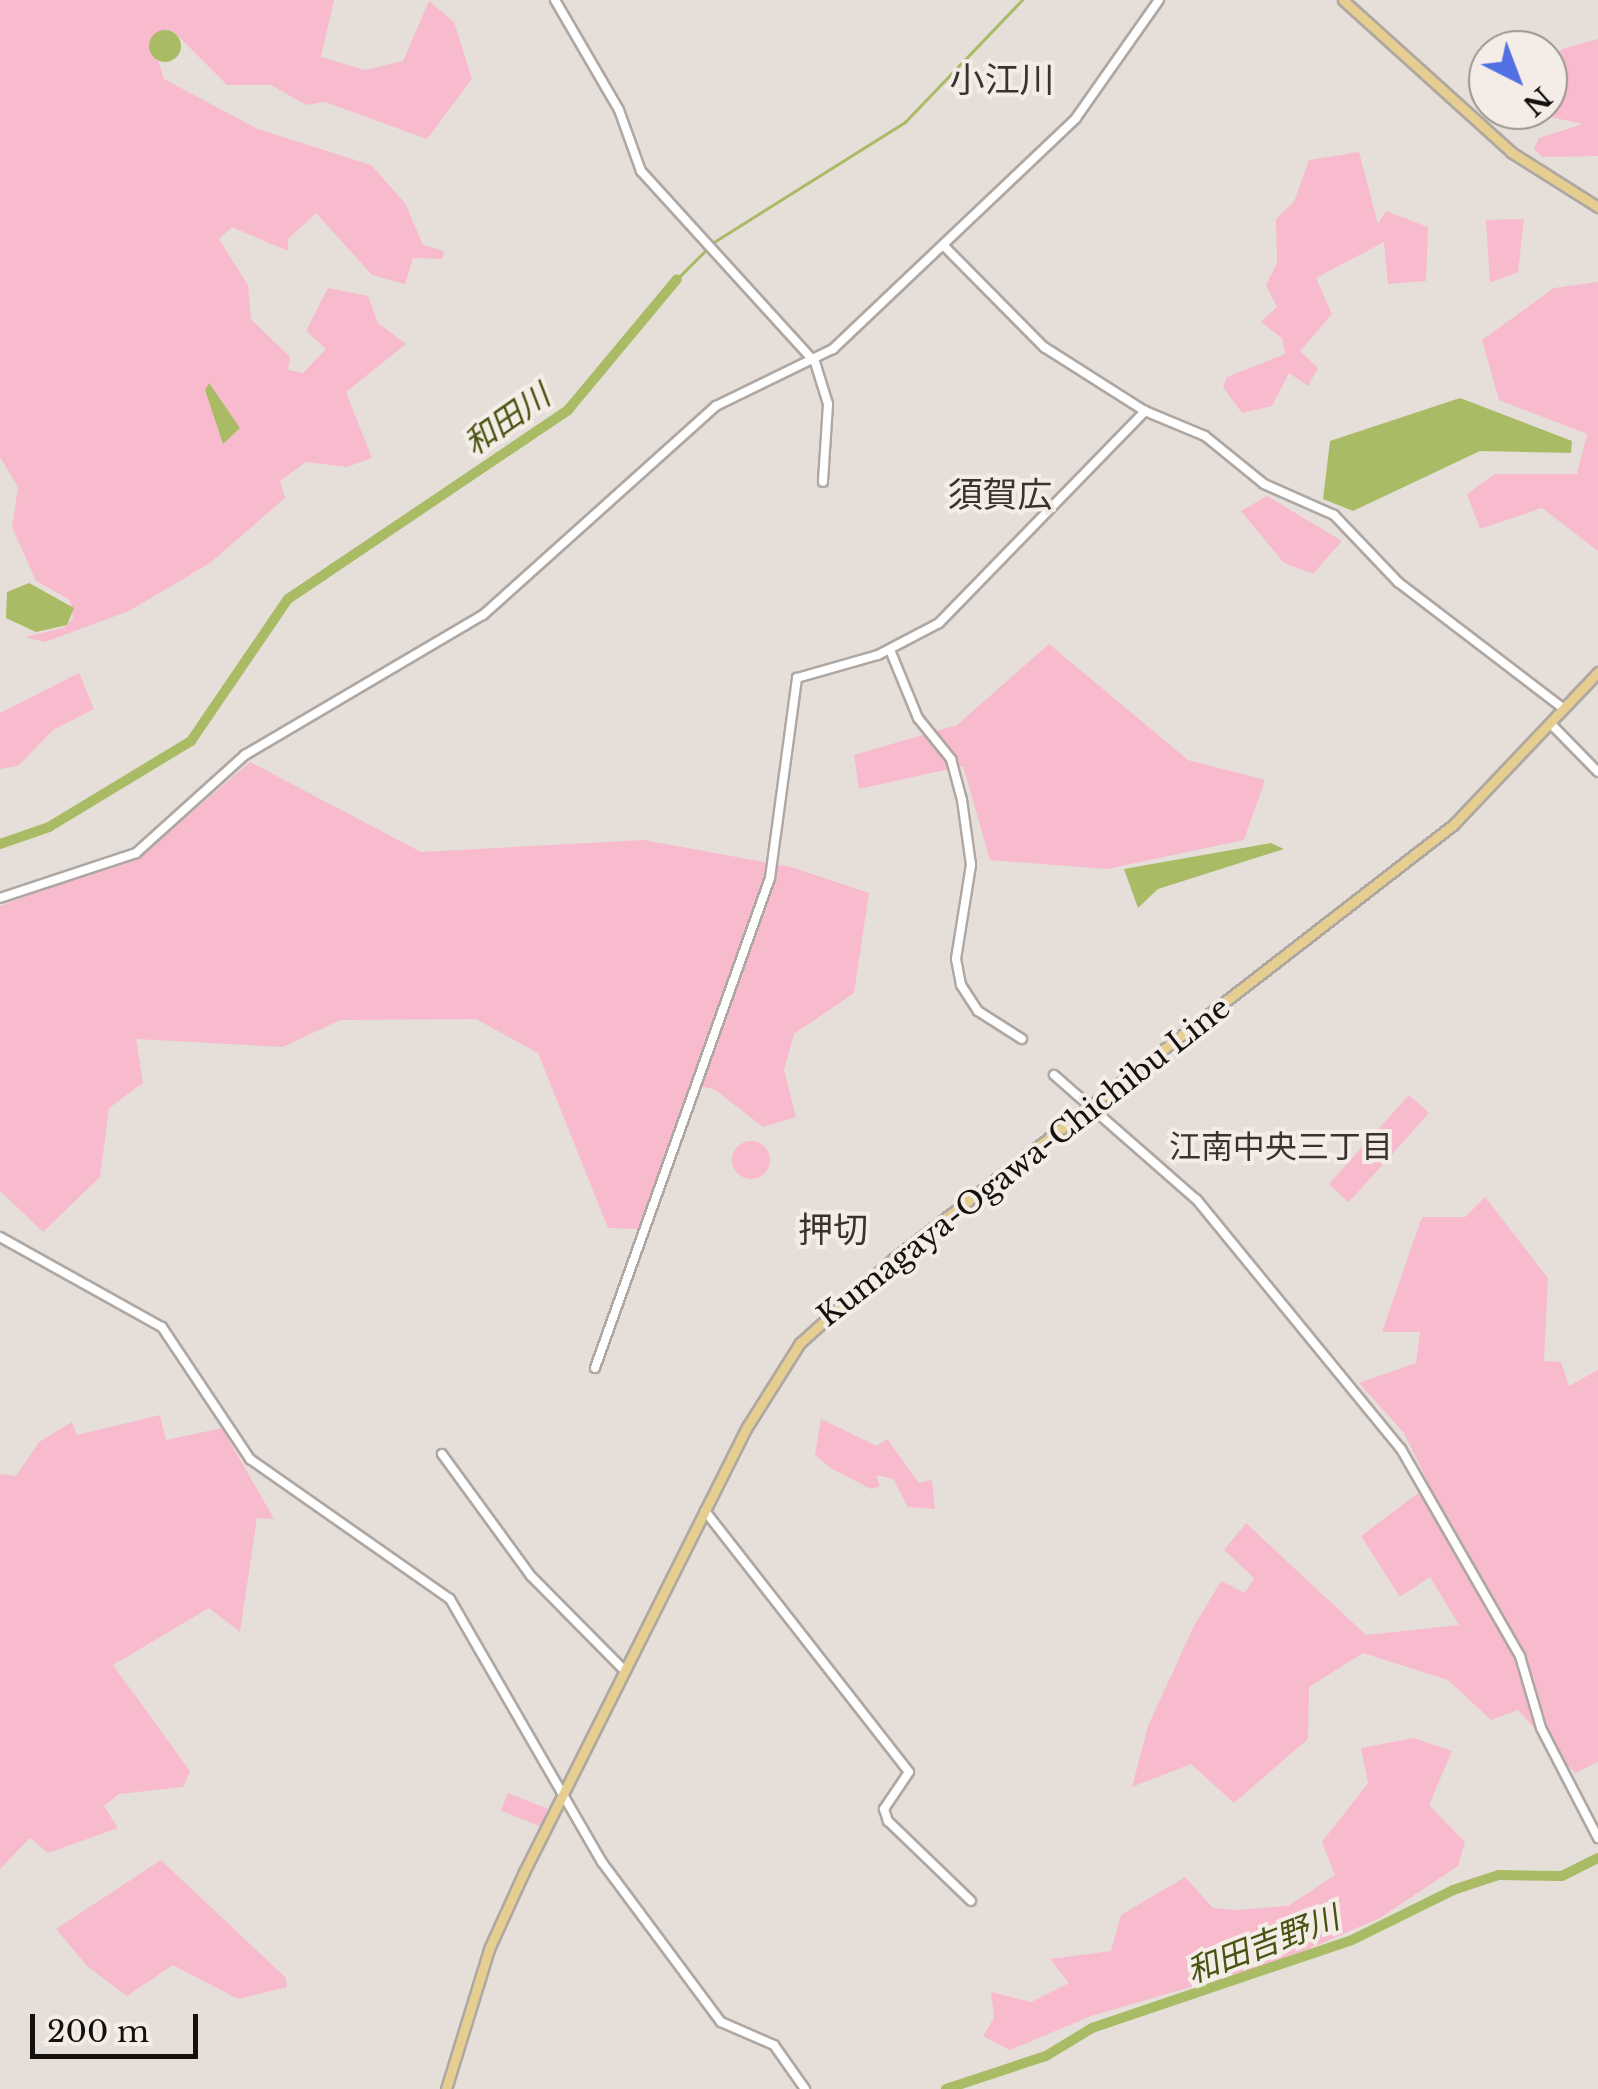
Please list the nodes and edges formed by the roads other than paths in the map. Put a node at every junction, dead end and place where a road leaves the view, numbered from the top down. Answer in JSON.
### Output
{"nodes":[{"id":1,"x":555,"y":0,"type":"edge"},
{"id":2,"x":1159,"y":0,"type":"edge"},
{"id":3,"x":1343,"y":0,"type":"edge"},
{"id":4,"x":1598,"y":207,"type":"edge"},
{"id":5,"x":943,"y":245,"type":"junction"},
{"id":6,"x":816,"y":362,"type":"junction"},
{"id":7,"x":1145,"y":412,"type":"junction"},
{"id":8,"x":823,"y":482,"type":"dead end"},
{"id":9,"x":890,"y":650,"type":"junction"},
{"id":10,"x":1598,"y":672,"type":"edge"},
{"id":11,"x":1564,"y":709,"type":"junction"},
{"id":12,"x":1551,"y":724,"type":"junction"},
{"id":13,"x":1598,"y":772,"type":"edge"},
{"id":14,"x":0,"y":898,"type":"edge"},
{"id":15,"x":1022,"y":1038,"type":"dead end"},
{"id":16,"x":1054,"y":1075,"type":"dead end"},
{"id":17,"x":1093,"y":1108,"type":"junction"},
{"id":18,"x":0,"y":1237,"type":"edge"},
{"id":19,"x":595,"y":1368,"type":"dead end"},
{"id":20,"x":442,"y":1454,"type":"dead end"},
{"id":21,"x":706,"y":1510,"type":"junction"},
{"id":22,"x":624,"y":1670,"type":"junction"},
{"id":23,"x":562,"y":1793,"type":"junction"},
{"id":24,"x":1598,"y":1838,"type":"edge"},
{"id":25,"x":971,"y":1901,"type":"dead end"},
{"id":26,"x":446,"y":2089,"type":"edge"},
{"id":27,"x":805,"y":2089,"type":"edge"}],
"edges":[{"from":1,"to":6,"type":"street"},
{"from":2,"to":5,"type":"street"},
{"from":3,"to":4,"type":"main road"},
{"from":5,"to":6,"type":"street"},
{"from":5,"to":7,"type":"street"},
{"from":6,"to":8,"type":"street"},
{"from":6,"to":14,"type":"street"},
{"from":7,"to":9,"type":"street"},
{"from":7,"to":11,"type":"street"},
{"from":9,"to":15,"type":"street"},
{"from":9,"to":19,"type":"street"},
{"from":10,"to":11,"type":"main road","name":"Kumagaya-Ogawa-Chichibu Line"},
{"from":11,"to":12,"type":"main road","name":"Kumagaya-Ogawa-Chichibu Line"},
{"from":12,"to":13,"type":"street"},
{"from":12,"to":17,"type":"main road","name":"Kumagaya-Ogawa-Chichibu Line"},
{"from":16,"to":17,"type":"street"},
{"from":17,"to":21,"type":"main road","name":"Kumagaya-Ogawa-Chichibu Line"},
{"from":17,"to":24,"type":"street"},
{"from":18,"to":23,"type":"street"},
{"from":20,"to":22,"type":"street"},
{"from":21,"to":22,"type":"main road","name":"Kumagaya-Ogawa-Chichibu Line"},
{"from":21,"to":25,"type":"street"},
{"from":22,"to":23,"type":"main road","name":"Kumagaya-Ogawa-Chichibu Line"},
{"from":23,"to":26,"type":"main road","name":"Kumagaya-Ogawa-Chichibu Line"},
{"from":23,"to":27,"type":"street"}]}
